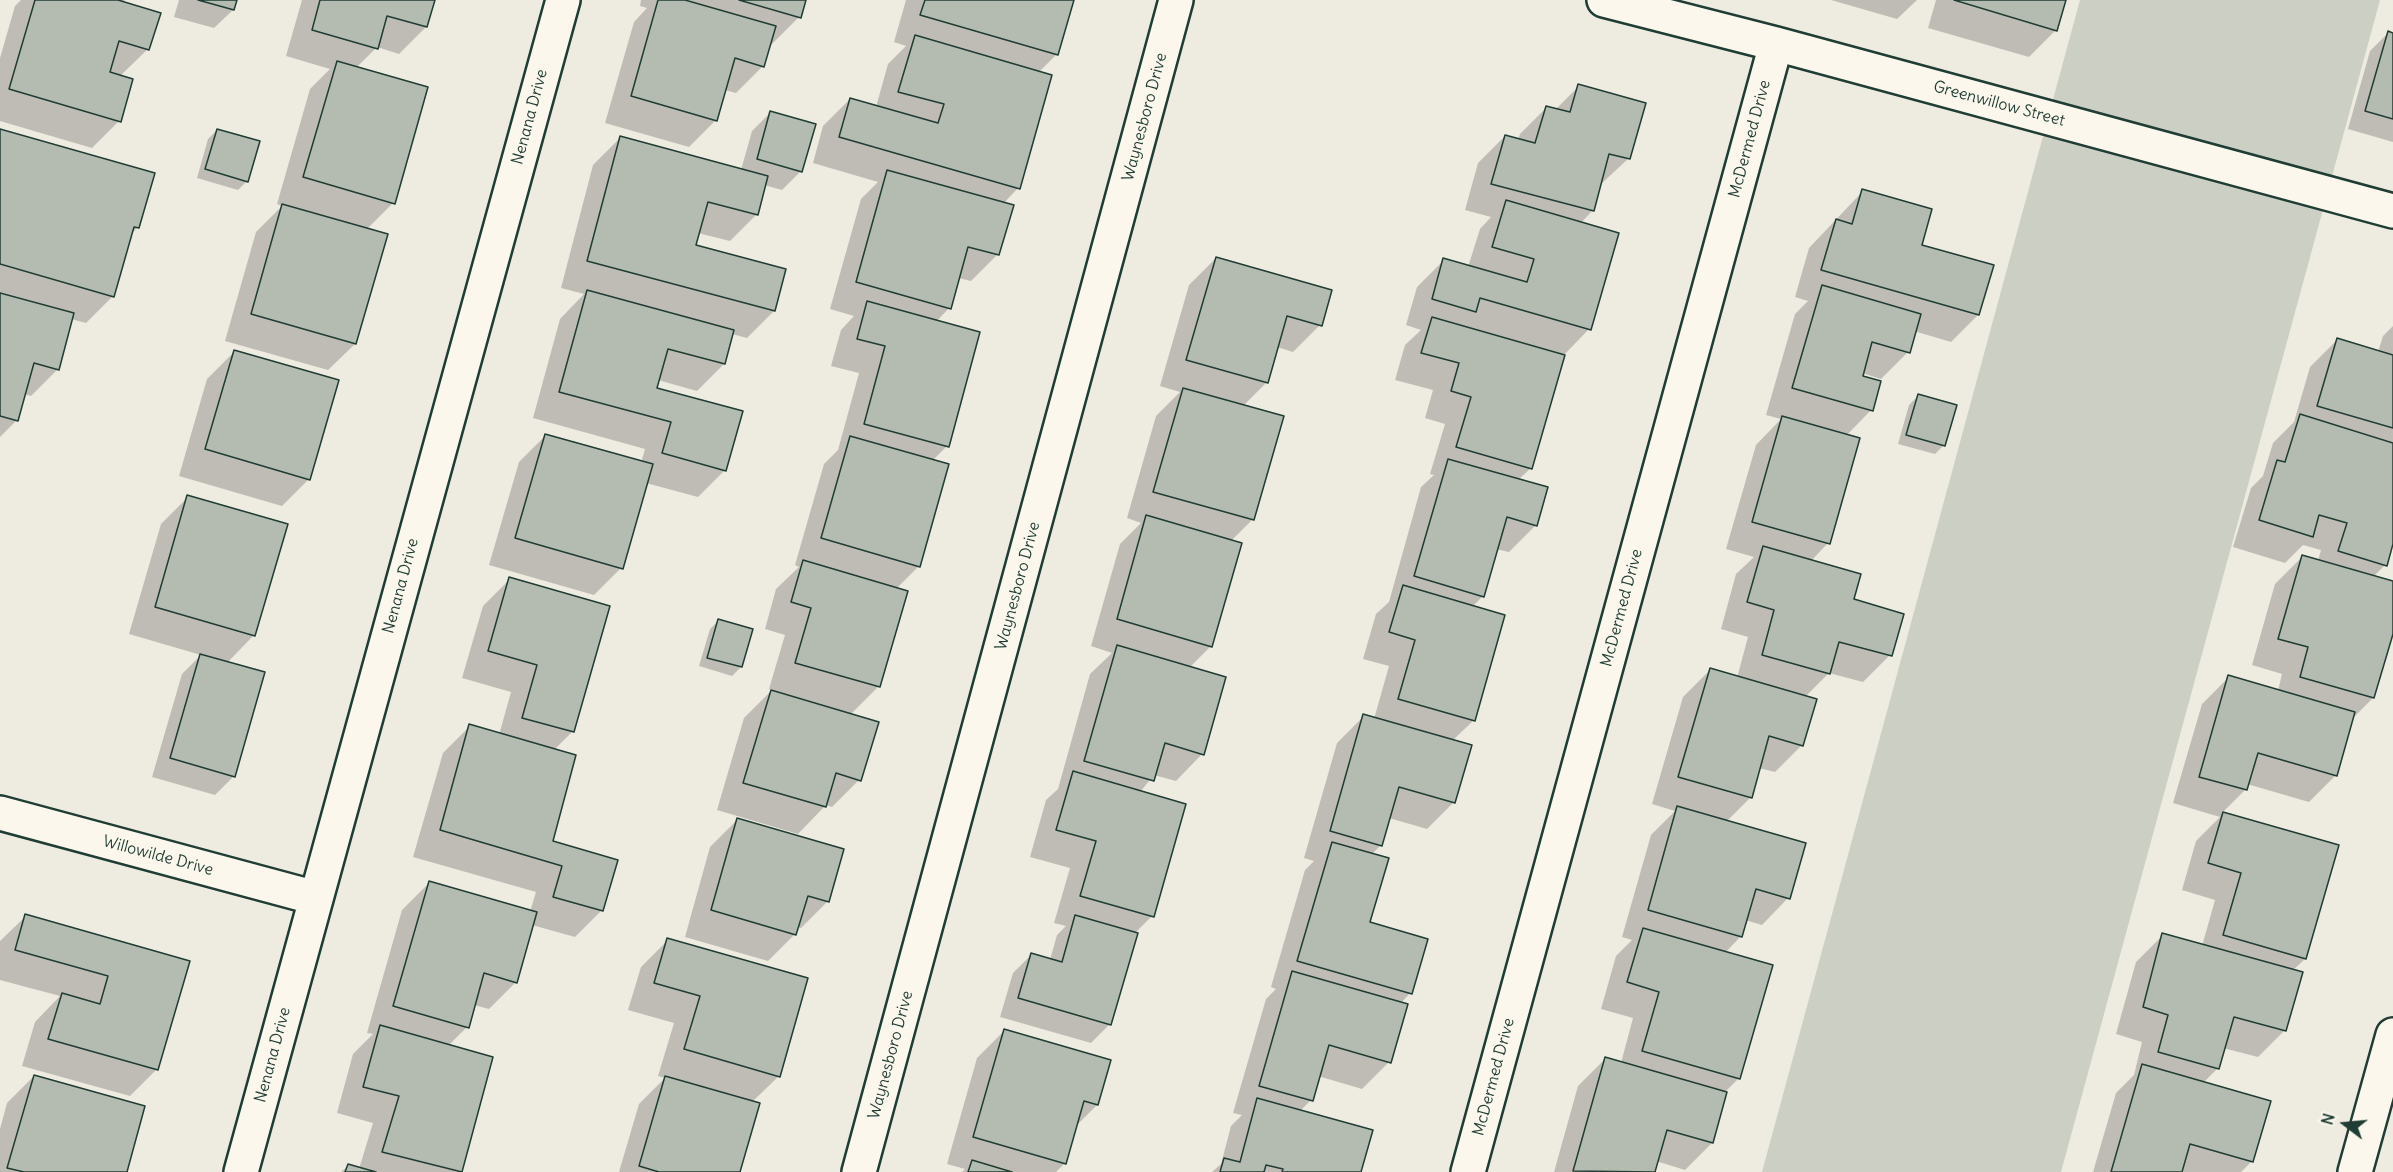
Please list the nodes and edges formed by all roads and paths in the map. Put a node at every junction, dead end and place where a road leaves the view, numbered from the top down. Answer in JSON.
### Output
{"nodes":[{"id":1,"x":563,"y":0,"type":"edge"},
{"id":2,"x":1176,"y":0,"type":"edge"},
{"id":3,"x":1604,"y":0,"type":"edge"},
{"id":4,"x":1776,"y":44,"type":"junction"},
{"id":5,"x":2393,"y":211,"type":"edge"},
{"id":6,"x":0,"y":813,"type":"edge"},
{"id":7,"x":316,"y":898,"type":"junction"},
{"id":8,"x":2393,"y":1035,"type":"edge"},
{"id":9,"x":241,"y":1172,"type":"edge"},
{"id":10,"x":859,"y":1172,"type":"edge"},
{"id":11,"x":1468,"y":1172,"type":"edge"},
{"id":12,"x":2355,"y":1172,"type":"edge"}],
"edges":[{"from":1,"to":7,"type":"street","name":"Nenana Drive"},
{"from":2,"to":10,"type":"street","name":"Waynesboro Drive"},
{"from":3,"to":4,"type":"street","name":"Greenwillow Street"},
{"from":4,"to":5,"type":"street","name":"Greenwillow Street"},
{"from":4,"to":11,"type":"street","name":"McDermed Drive"},
{"from":6,"to":7,"type":"street","name":"Willowilde Drive"},
{"from":7,"to":9,"type":"street","name":"Nenana Drive"},
{"from":8,"to":12,"type":"street"}]}
